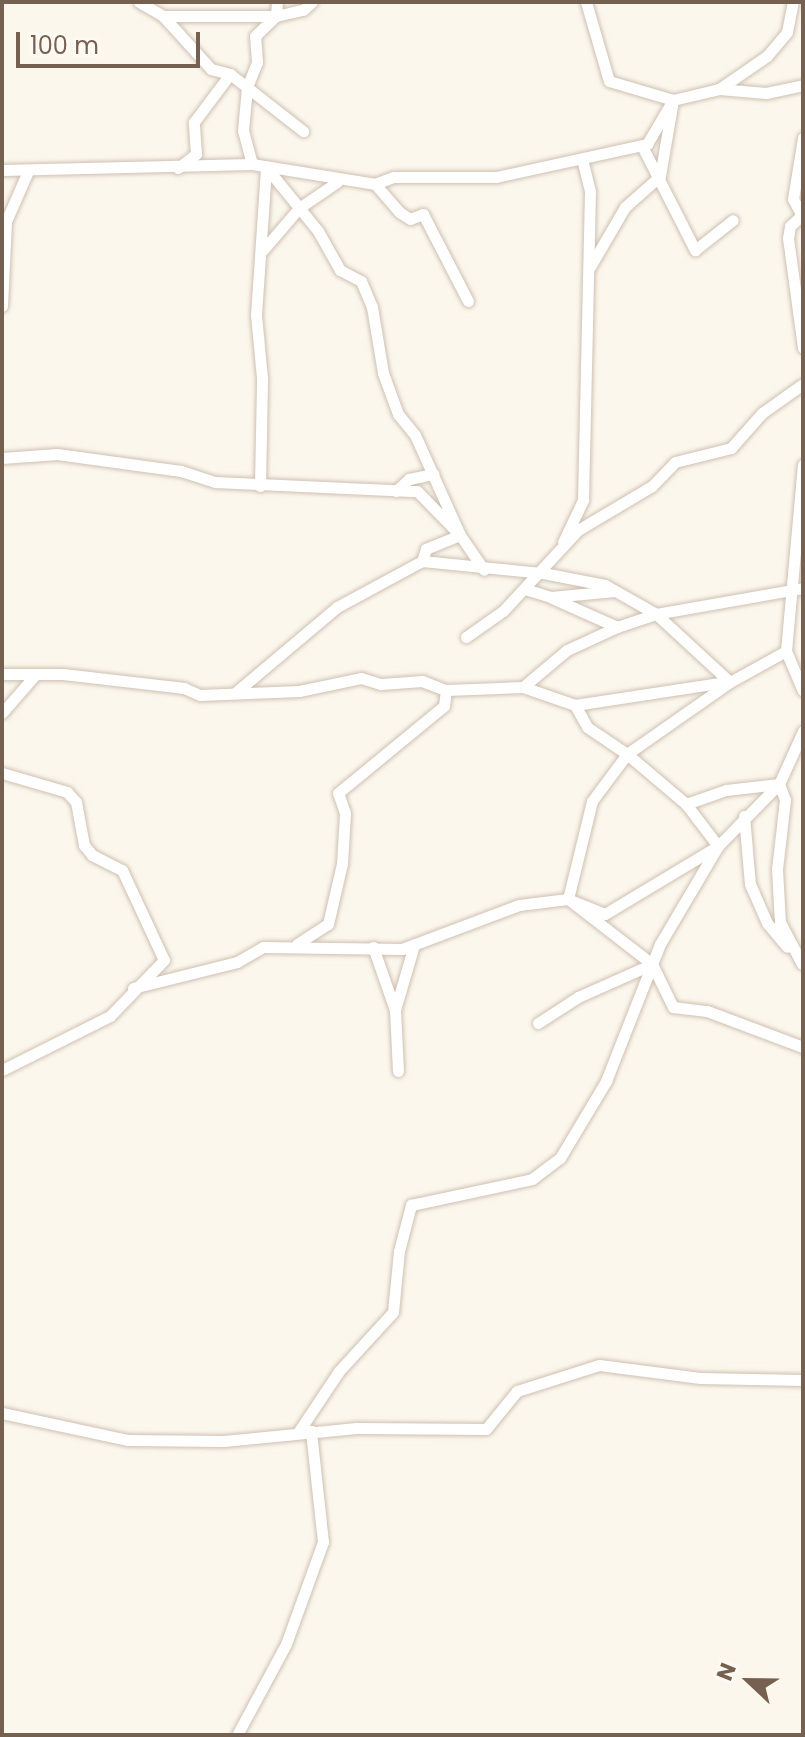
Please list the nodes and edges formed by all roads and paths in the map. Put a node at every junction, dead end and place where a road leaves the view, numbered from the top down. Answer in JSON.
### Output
{"nodes":[{"id":1,"x":139,"y":2,"type":"edge"},
{"id":2,"x":277,"y":2,"type":"edge"},
{"id":3,"x":312,"y":2,"type":"edge"},
{"id":4,"x":586,"y":2,"type":"edge"},
{"id":5,"x":793,"y":2,"type":"edge"},
{"id":6,"x":163,"y":16,"type":"junction"},
{"id":7,"x":276,"y":16,"type":"junction"},
{"id":8,"x":230,"y":74,"type":"junction"},
{"id":9,"x":803,"y":85,"type":"edge"},
{"id":10,"x":247,"y":87,"type":"junction"},
{"id":11,"x":719,"y":89,"type":"junction"},
{"id":12,"x":673,"y":100,"type":"junction"},
{"id":13,"x":303,"y":131,"type":"dead end"},
{"id":14,"x":803,"y":138,"type":"edge"},
{"id":15,"x":642,"y":146,"type":"junction"},
{"id":16,"x":582,"y":159,"type":"junction"},
{"id":17,"x":252,"y":164,"type":"junction"},
{"id":18,"x":266,"y":167,"type":"junction"},
{"id":19,"x":178,"y":168,"type":"junction"},
{"id":20,"x":2,"y":170,"type":"edge"},
{"id":21,"x":28,"y":171,"type":"junction"},
{"id":22,"x":660,"y":176,"type":"junction"},
{"id":23,"x":337,"y":182,"type":"junction"},
{"id":24,"x":375,"y":184,"type":"junction"},
{"id":25,"x":299,"y":208,"type":"junction"},
{"id":26,"x":802,"y":214,"type":"edge"},
{"id":27,"x":733,"y":220,"type":"dead end"},
{"id":28,"x":4,"y":226,"type":"edge"},
{"id":29,"x":263,"y":251,"type":"junction"},
{"id":30,"x":586,"y":277,"type":"junction"},
{"id":31,"x":468,"y":301,"type":"dead end"},
{"id":32,"x":2,"y":306,"type":"edge"},
{"id":33,"x":803,"y":348,"type":"edge"},
{"id":34,"x":803,"y":384,"type":"edge"},
{"id":35,"x":2,"y":458,"type":"edge"},
{"id":36,"x":803,"y":465,"type":"edge"},
{"id":37,"x":433,"y":474,"type":"junction"},
{"id":38,"x":260,"y":486,"type":"junction"},
{"id":39,"x":396,"y":491,"type":"junction"},
{"id":40,"x":460,"y":535,"type":"junction"},
{"id":41,"x":560,"y":550,"type":"junction"},
{"id":42,"x":422,"y":561,"type":"junction"},
{"id":43,"x":484,"y":570,"type":"junction"},
{"id":44,"x":543,"y":573,"type":"junction"},
{"id":45,"x":803,"y":588,"type":"edge"},
{"id":46,"x":525,"y":589,"type":"junction"},
{"id":47,"x":616,"y":591,"type":"junction"},
{"id":48,"x":790,"y":593,"type":"junction"},
{"id":49,"x":551,"y":597,"type":"junction"},
{"id":50,"x":656,"y":614,"type":"junction"},
{"id":51,"x":617,"y":627,"type":"junction"},
{"id":52,"x":466,"y":637,"type":"dead end"},
{"id":53,"x":786,"y":651,"type":"junction"},
{"id":54,"x":2,"y":674,"type":"edge"},
{"id":55,"x":35,"y":675,"type":"junction"},
{"id":56,"x":730,"y":682,"type":"junction"},
{"id":57,"x":523,"y":687,"type":"junction"},
{"id":58,"x":446,"y":690,"type":"junction"},
{"id":59,"x":803,"y":691,"type":"edge"},
{"id":60,"x":234,"y":694,"type":"junction"},
{"id":61,"x":575,"y":705,"type":"junction"},
{"id":62,"x":2,"y":713,"type":"edge"},
{"id":63,"x":803,"y":731,"type":"edge"},
{"id":64,"x":627,"y":754,"type":"junction"},
{"id":65,"x":2,"y":773,"type":"edge"},
{"id":66,"x":779,"y":784,"type":"junction"},
{"id":67,"x":686,"y":804,"type":"junction"},
{"id":68,"x":744,"y":815,"type":"junction"},
{"id":69,"x":718,"y":846,"type":"junction"},
{"id":70,"x":568,"y":899,"type":"junction"},
{"id":71,"x":296,"y":944,"type":"junction"},
{"id":72,"x":414,"y":945,"type":"junction"},
{"id":73,"x":373,"y":947,"type":"junction"},
{"id":74,"x":652,"y":964,"type":"junction"},
{"id":75,"x":802,"y":965,"type":"edge"},
{"id":76,"x":133,"y":988,"type":"junction"},
{"id":77,"x":395,"y":1010,"type":"junction"},
{"id":78,"x":538,"y":1023,"type":"dead end"},
{"id":79,"x":803,"y":1047,"type":"edge"},
{"id":80,"x":2,"y":1070,"type":"edge"},
{"id":81,"x":398,"y":1071,"type":"dead end"},
{"id":82,"x":803,"y":1380,"type":"edge"},
{"id":83,"x":2,"y":1413,"type":"edge"},
{"id":84,"x":305,"y":1431,"type":"junction"},
{"id":85,"x":237,"y":1735,"type":"edge"}],
"edges":[{"from":1,"to":6,"type":"street"},
{"from":2,"to":7,"type":"street"},
{"from":3,"to":7,"type":"street"},
{"from":4,"to":12,"type":"street"},
{"from":5,"to":11,"type":"street"},
{"from":6,"to":7,"type":"street"},
{"from":6,"to":8,"type":"street"},
{"from":7,"to":10,"type":"street"},
{"from":8,"to":10,"type":"street"},
{"from":8,"to":19,"type":"street"},
{"from":9,"to":11,"type":"street"},
{"from":10,"to":13,"type":"street"},
{"from":10,"to":17,"type":"street"},
{"from":11,"to":12,"type":"street"},
{"from":12,"to":15,"type":"street"},
{"from":12,"to":22,"type":"street"},
{"from":14,"to":26,"type":"street"},
{"from":15,"to":16,"type":"street"},
{"from":15,"to":22,"type":"street"},
{"from":16,"to":24,"type":"street"},
{"from":16,"to":30,"type":"street"},
{"from":17,"to":18,"type":"street"},
{"from":17,"to":19,"type":"street"},
{"from":18,"to":23,"type":"street"},
{"from":18,"to":25,"type":"street"},
{"from":18,"to":29,"type":"street"},
{"from":19,"to":21,"type":"street"},
{"from":20,"to":21,"type":"street"},
{"from":21,"to":28,"type":"street"},
{"from":22,"to":27,"type":"street"},
{"from":22,"to":30,"type":"street"},
{"from":23,"to":24,"type":"street"},
{"from":23,"to":25,"type":"street"},
{"from":24,"to":31,"type":"street"},
{"from":25,"to":29,"type":"street"},
{"from":25,"to":37,"type":"street"},
{"from":26,"to":33,"type":"street"},
{"from":28,"to":32,"type":"street"},
{"from":29,"to":38,"type":"street"},
{"from":30,"to":41,"type":"street"},
{"from":34,"to":41,"type":"street"},
{"from":35,"to":38,"type":"street"},
{"from":36,"to":48,"type":"street"},
{"from":37,"to":39,"type":"street"},
{"from":37,"to":40,"type":"street"},
{"from":38,"to":39,"type":"street"},
{"from":39,"to":40,"type":"street"},
{"from":40,"to":42,"type":"street"},
{"from":40,"to":43,"type":"street"},
{"from":41,"to":44,"type":"street"},
{"from":42,"to":43,"type":"street"},
{"from":42,"to":60,"type":"street"},
{"from":43,"to":44,"type":"street"},
{"from":44,"to":46,"type":"street"},
{"from":44,"to":47,"type":"street"},
{"from":45,"to":48,"type":"street"},
{"from":46,"to":49,"type":"street"},
{"from":46,"to":52,"type":"street"},
{"from":47,"to":49,"type":"street"},
{"from":47,"to":50,"type":"street"},
{"from":48,"to":50,"type":"street"},
{"from":48,"to":53,"type":"street"},
{"from":49,"to":51,"type":"street"},
{"from":50,"to":51,"type":"street"},
{"from":50,"to":56,"type":"street"},
{"from":51,"to":57,"type":"street"},
{"from":53,"to":56,"type":"street"},
{"from":53,"to":59,"type":"street"},
{"from":54,"to":55,"type":"street"},
{"from":55,"to":60,"type":"street"},
{"from":55,"to":62,"type":"street"},
{"from":56,"to":61,"type":"street"},
{"from":56,"to":64,"type":"street"},
{"from":57,"to":58,"type":"street"},
{"from":57,"to":61,"type":"street"},
{"from":58,"to":60,"type":"street"},
{"from":58,"to":71,"type":"street"},
{"from":61,"to":64,"type":"street"},
{"from":63,"to":66,"type":"street"},
{"from":64,"to":67,"type":"street"},
{"from":64,"to":70,"type":"street"},
{"from":65,"to":76,"type":"street"},
{"from":66,"to":67,"type":"street"},
{"from":66,"to":68,"type":"street"},
{"from":66,"to":75,"type":"street"},
{"from":67,"to":69,"type":"street"},
{"from":68,"to":69,"type":"street"},
{"from":68,"to":75,"type":"street"},
{"from":69,"to":70,"type":"street"},
{"from":69,"to":74,"type":"street"},
{"from":70,"to":72,"type":"street"},
{"from":70,"to":74,"type":"street"},
{"from":71,"to":73,"type":"street"},
{"from":71,"to":76,"type":"street"},
{"from":72,"to":73,"type":"street"},
{"from":72,"to":77,"type":"street"},
{"from":73,"to":77,"type":"street"},
{"from":74,"to":78,"type":"street"},
{"from":74,"to":79,"type":"street"},
{"from":74,"to":84,"type":"street"},
{"from":76,"to":80,"type":"street"},
{"from":77,"to":81,"type":"street"},
{"from":82,"to":84,"type":"street"},
{"from":83,"to":84,"type":"street"},
{"from":84,"to":85,"type":"street"}]}
